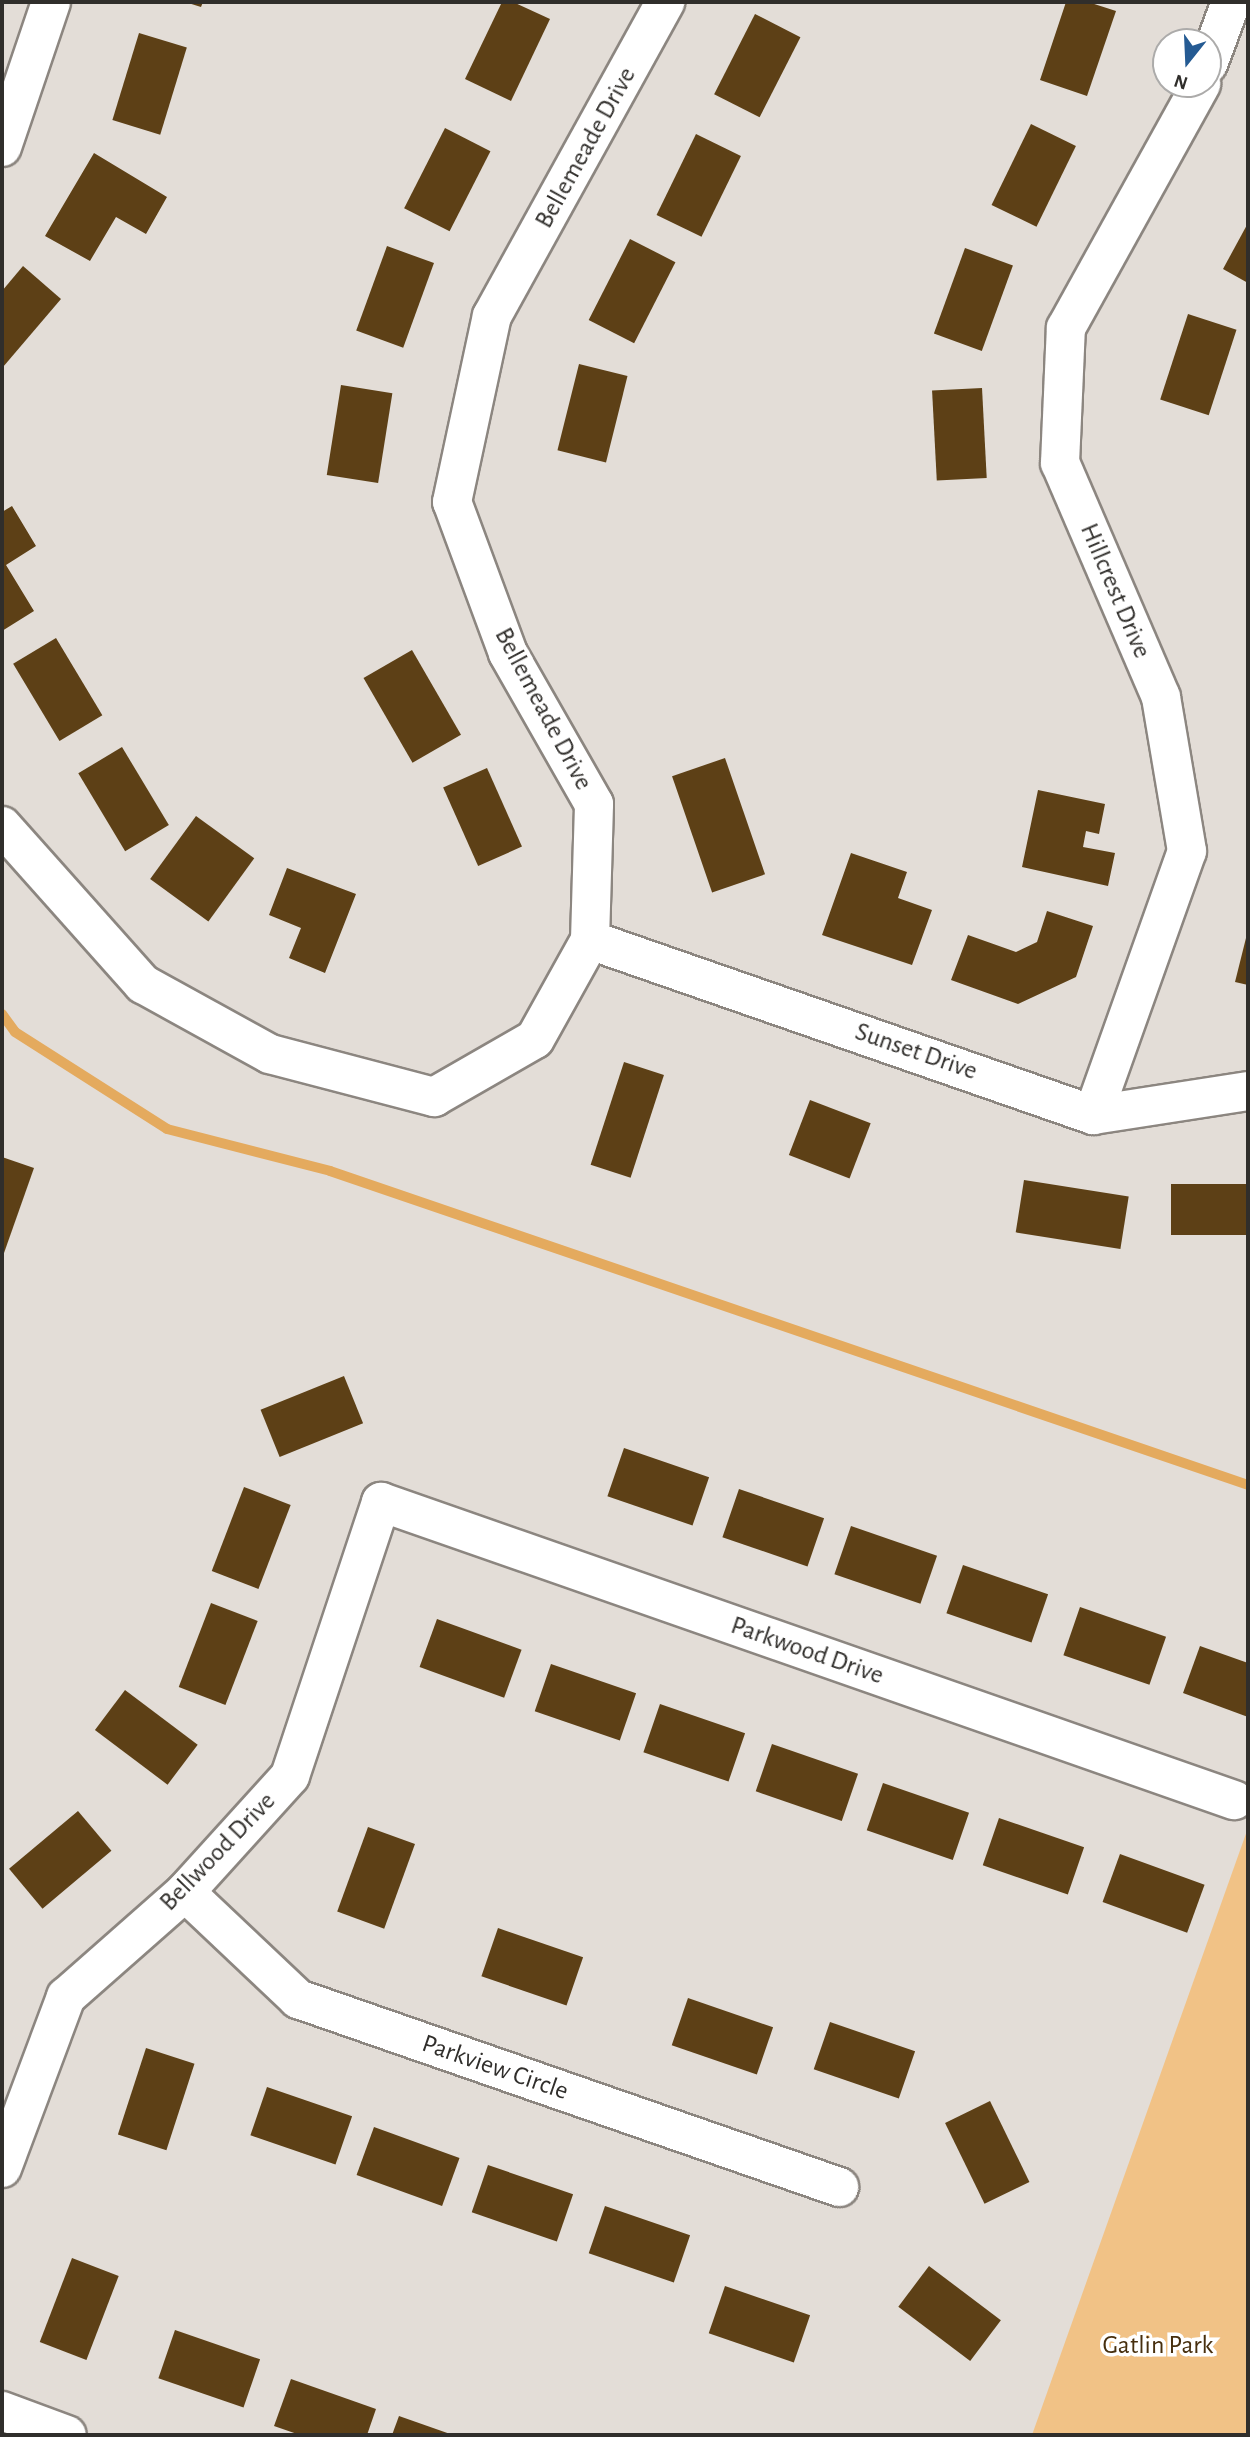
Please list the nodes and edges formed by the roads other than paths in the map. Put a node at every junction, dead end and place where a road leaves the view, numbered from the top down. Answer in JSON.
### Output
{"nodes":[{"id":1,"x":51,"y":2,"type":"edge"},
{"id":2,"x":665,"y":2,"type":"edge"},
{"id":3,"x":1231,"y":2,"type":"edge"},
{"id":4,"x":1221,"y":28,"type":"edge"},
{"id":5,"x":1192,"y":98,"type":"edge"},
{"id":6,"x":2,"y":148,"type":"edge"},
{"id":7,"x":4,"y":841,"type":"edge"},
{"id":8,"x":590,"y":940,"type":"junction"},
{"id":9,"x":1248,"y":1091,"type":"edge"},
{"id":10,"x":1093,"y":1115,"type":"junction"},
{"id":11,"x":381,"y":1502,"type":"joint"},
{"id":12,"x":1234,"y":1800,"type":"dead end"},
{"id":13,"x":185,"y":1892,"type":"junction"},
{"id":14,"x":2,"y":2168,"type":"edge"},
{"id":15,"x":839,"y":2187,"type":"dead end"},
{"id":16,"x":2,"y":2411,"type":"edge"},
{"id":17,"x":68,"y":2435,"type":"edge"}],
"edges":[{"from":1,"to":6,"type":"street"},
{"from":2,"to":8,"type":"street","name":"Bellemeade Drive"},
{"from":3,"to":4,"type":"street"},
{"from":5,"to":10,"type":"street","name":"Hillcrest Drive"},
{"from":7,"to":8,"type":"street","name":"Bellemeade Drive"},
{"from":8,"to":10,"type":"street","name":"Sunset Drive"},
{"from":9,"to":10,"type":"street","name":"Sunset Drive"},
{"from":11,"to":12,"type":"street","name":"Parkwood Drive"},
{"from":11,"to":13,"type":"street","name":"Bellwood Drive"},
{"from":13,"to":14,"type":"street","name":"Bellwood Drive"},
{"from":13,"to":15,"type":"street","name":"Parkview Circle"},
{"from":16,"to":17,"type":"street"}]}
